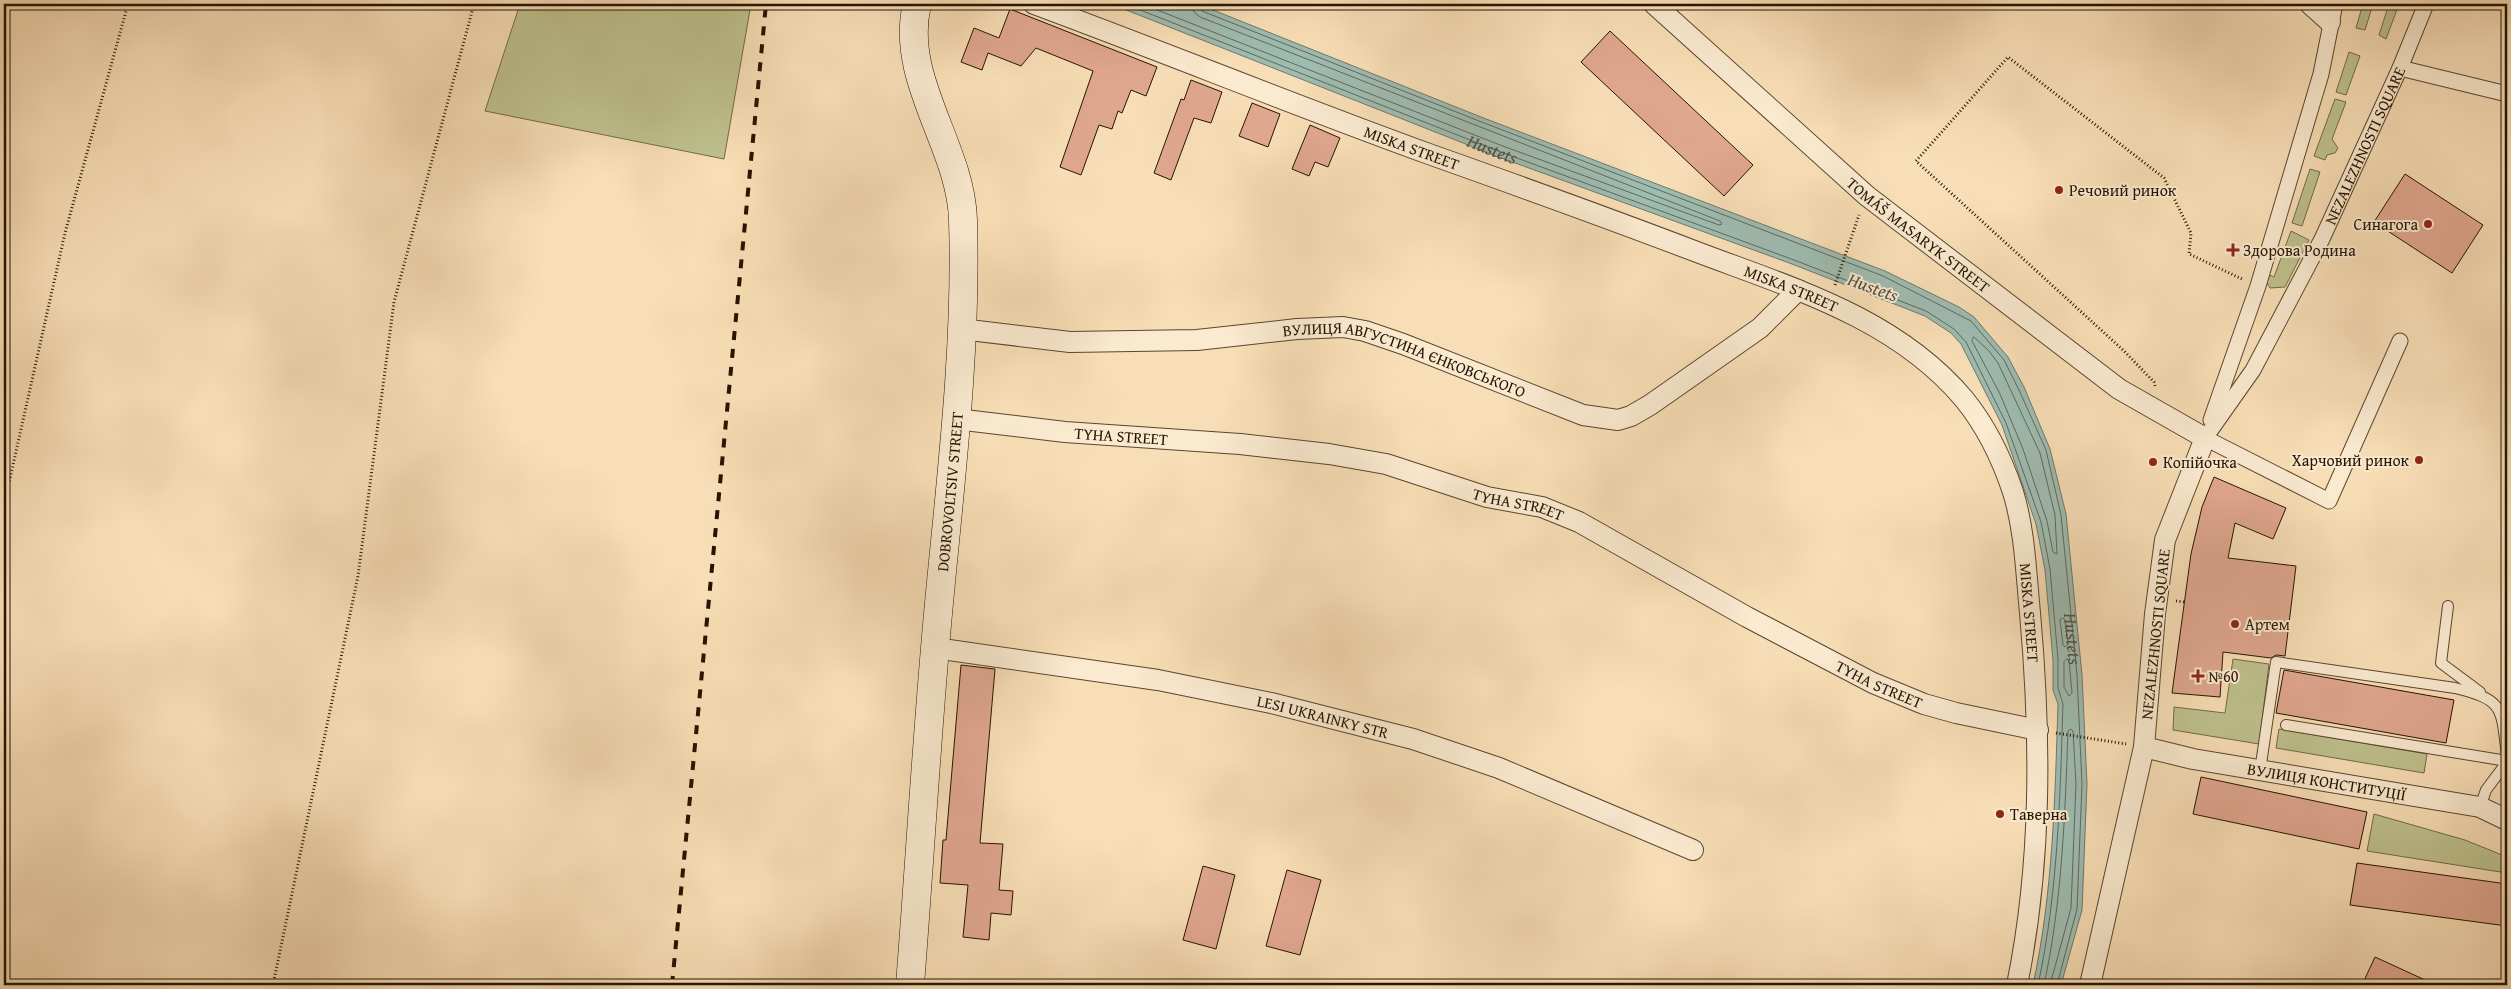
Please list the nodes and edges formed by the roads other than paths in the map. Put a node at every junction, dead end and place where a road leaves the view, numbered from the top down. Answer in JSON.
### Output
{"nodes":[{"id":1,"x":918,"y":4,"type":"edge"},
{"id":2,"x":1034,"y":4,"type":"edge"},
{"id":3,"x":1654,"y":4,"type":"edge"},
{"id":4,"x":2310,"y":4,"type":"edge"},
{"id":5,"x":2426,"y":4,"type":"edge"},
{"id":6,"x":2332,"y":13,"type":"edge"},
{"id":7,"x":2400,"y":68,"type":"junction"},
{"id":8,"x":2507,"y":94,"type":"edge"},
{"id":9,"x":1798,"y":290,"type":"junction"},
{"id":10,"x":961,"y":329,"type":"junction"},
{"id":11,"x":2400,"y":341,"type":"dead end"},
{"id":12,"x":956,"y":419,"type":"junction"},
{"id":13,"x":2205,"y":438,"type":"junction"},
{"id":14,"x":2448,"y":606,"type":"dead end"},
{"id":15,"x":935,"y":648,"type":"junction"},
{"id":16,"x":2483,"y":695,"type":"junction"},
{"id":17,"x":2286,"y":725,"type":"dead end"},
{"id":18,"x":2044,"y":731,"type":"junction"},
{"id":19,"x":2144,"y":747,"type":"junction"},
{"id":20,"x":2507,"y":756,"type":"edge"},
{"id":21,"x":2507,"y":761,"type":"edge"},
{"id":22,"x":2260,"y":771,"type":"junction"},
{"id":23,"x":2480,"y":806,"type":"junction"},
{"id":24,"x":2507,"y":820,"type":"edge"},
{"id":25,"x":1693,"y":850,"type":"dead end"},
{"id":26,"x":910,"y":985,"type":"edge"},
{"id":27,"x":2017,"y":985,"type":"edge"},
{"id":28,"x":2090,"y":985,"type":"edge"}],
"edges":[{"from":1,"to":10,"type":"main road","name":"DOBROVOLTSIV STREET"},
{"from":2,"to":9,"type":"street","name":"MISKA STREET"},
{"from":3,"to":13,"type":"street","name":"TOMÁŠ MASARYK STREET"},
{"from":4,"to":6,"type":"street"},
{"from":5,"to":7,"type":"street","name":"NEZALEZHNOSTI SQUARE"},
{"from":6,"to":13,"type":"street","name":"NEZALEZHNOSTI SQUARE"},
{"from":7,"to":8,"type":"street"},
{"from":7,"to":13,"type":"street","name":"NEZALEZHNOSTI SQUARE"},
{"from":9,"to":10,"type":"street","name":"ВУЛИЦЯ АВГУСТИНА ЄНКОВСЬКОГО"},
{"from":9,"to":18,"type":"street","name":"MISKA STREET"},
{"from":10,"to":12,"type":"main road","name":"DOBROVOLTSIV STREET"},
{"from":11,"to":13,"type":"street"},
{"from":12,"to":15,"type":"main road","name":"DOBROVOLTSIV STREET"},
{"from":12,"to":18,"type":"street","name":"TYHA STREET"},
{"from":13,"to":19,"type":"street","name":"NEZALEZHNOSTI SQUARE"},
{"from":14,"to":16,"type":"lane"},
{"from":15,"to":25,"type":"street","name":"LESI UKRAINKY STR"},
{"from":15,"to":26,"type":"main road","name":"DOBROVOLTSIV STREET"},
{"from":16,"to":20,"type":"lane"},
{"from":16,"to":22,"type":"lane"},
{"from":17,"to":21,"type":"lane"},
{"from":18,"to":27,"type":"street","name":"MISKA STREET"},
{"from":19,"to":22,"type":"street","name":"ВУЛИЦЯ КОНСТИТУЦІЇ"},
{"from":19,"to":28,"type":"street","name":"NEZALEZHNOSTI SQUARE"},
{"from":21,"to":23,"type":"lane"},
{"from":22,"to":23,"type":"street","name":"ВУЛИЦЯ КОНСТИТУЦІЇ"},
{"from":23,"to":24,"type":"street","name":"ВУЛИЦЯ КОНСТИТУЦІЇ"}]}
